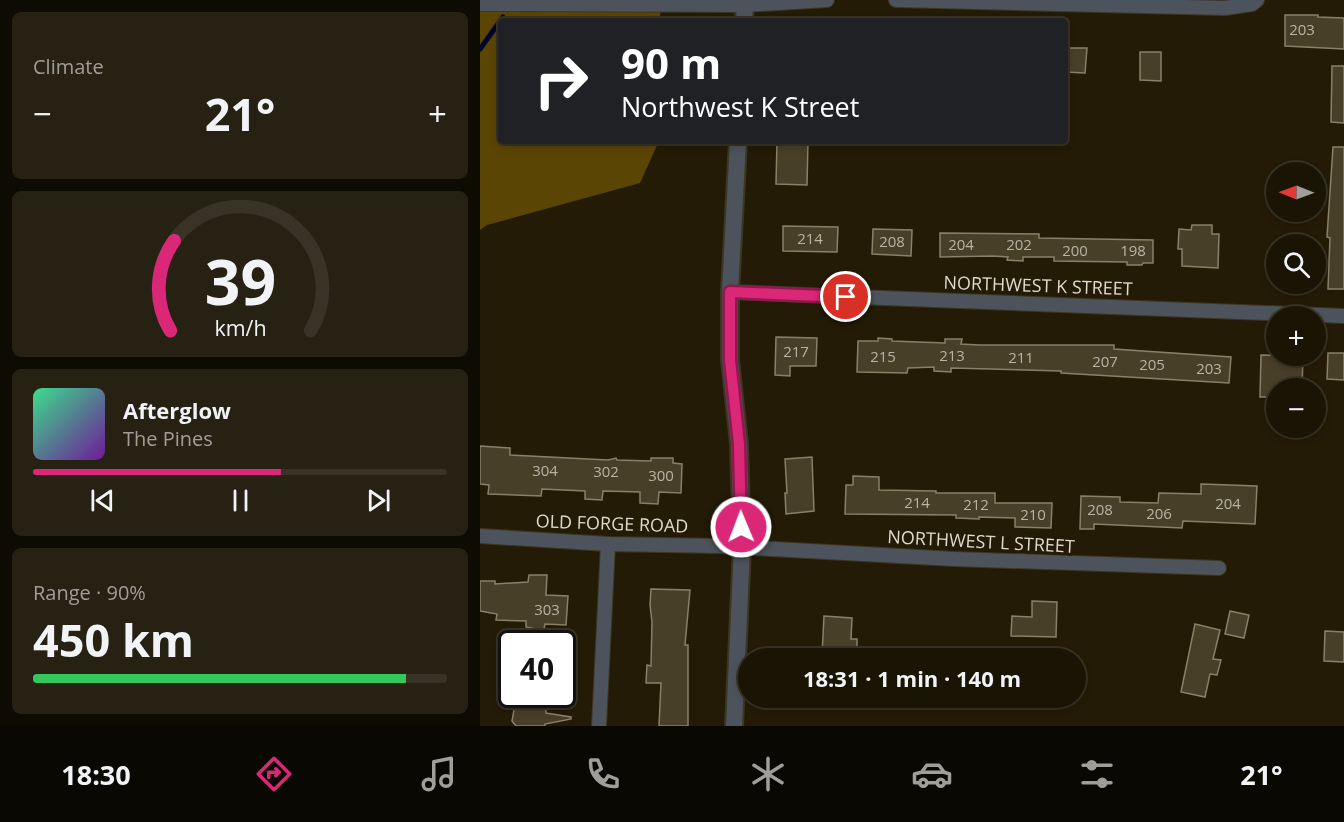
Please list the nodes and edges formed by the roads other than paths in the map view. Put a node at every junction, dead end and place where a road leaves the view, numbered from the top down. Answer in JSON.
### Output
{"nodes":[{"id":1,"x":827,"y":0,"type":"edge"},
{"id":2,"x":896,"y":0,"type":"edge"},
{"id":3,"x":1257,"y":0,"type":"edge"},
{"id":4,"x":480,"y":4,"type":"edge"},
{"id":5,"x":744,"y":9,"type":"edge"},
{"id":6,"x":738,"y":144,"type":"edge"},
{"id":7,"x":730,"y":292,"type":"junction"},
{"id":8,"x":1344,"y":316,"type":"edge"},
{"id":9,"x":480,"y":536,"type":"edge"},
{"id":10,"x":608,"y":543,"type":"junction"},
{"id":11,"x":742,"y":548,"type":"junction"},
{"id":12,"x":1219,"y":568,"type":"dead end"},
{"id":13,"x":599,"y":726,"type":"edge"},
{"id":14,"x":734,"y":726,"type":"edge"}],
"edges":[{"from":1,"to":5,"type":"street"},
{"from":2,"to":3,"type":"street"},
{"from":4,"to":5,"type":"street"},
{"from":6,"to":7,"type":"street"},
{"from":7,"to":8,"type":"street","name":"NORTHWEST K STREET"},
{"from":7,"to":11,"type":"street"},
{"from":9,"to":10,"type":"street","name":"OLD FORGE ROAD"},
{"from":10,"to":11,"type":"street","name":"OLD FORGE ROAD"},
{"from":10,"to":13,"type":"street"},
{"from":11,"to":12,"type":"street","name":"NORTHWEST L STREET"},
{"from":11,"to":14,"type":"street"}]}
